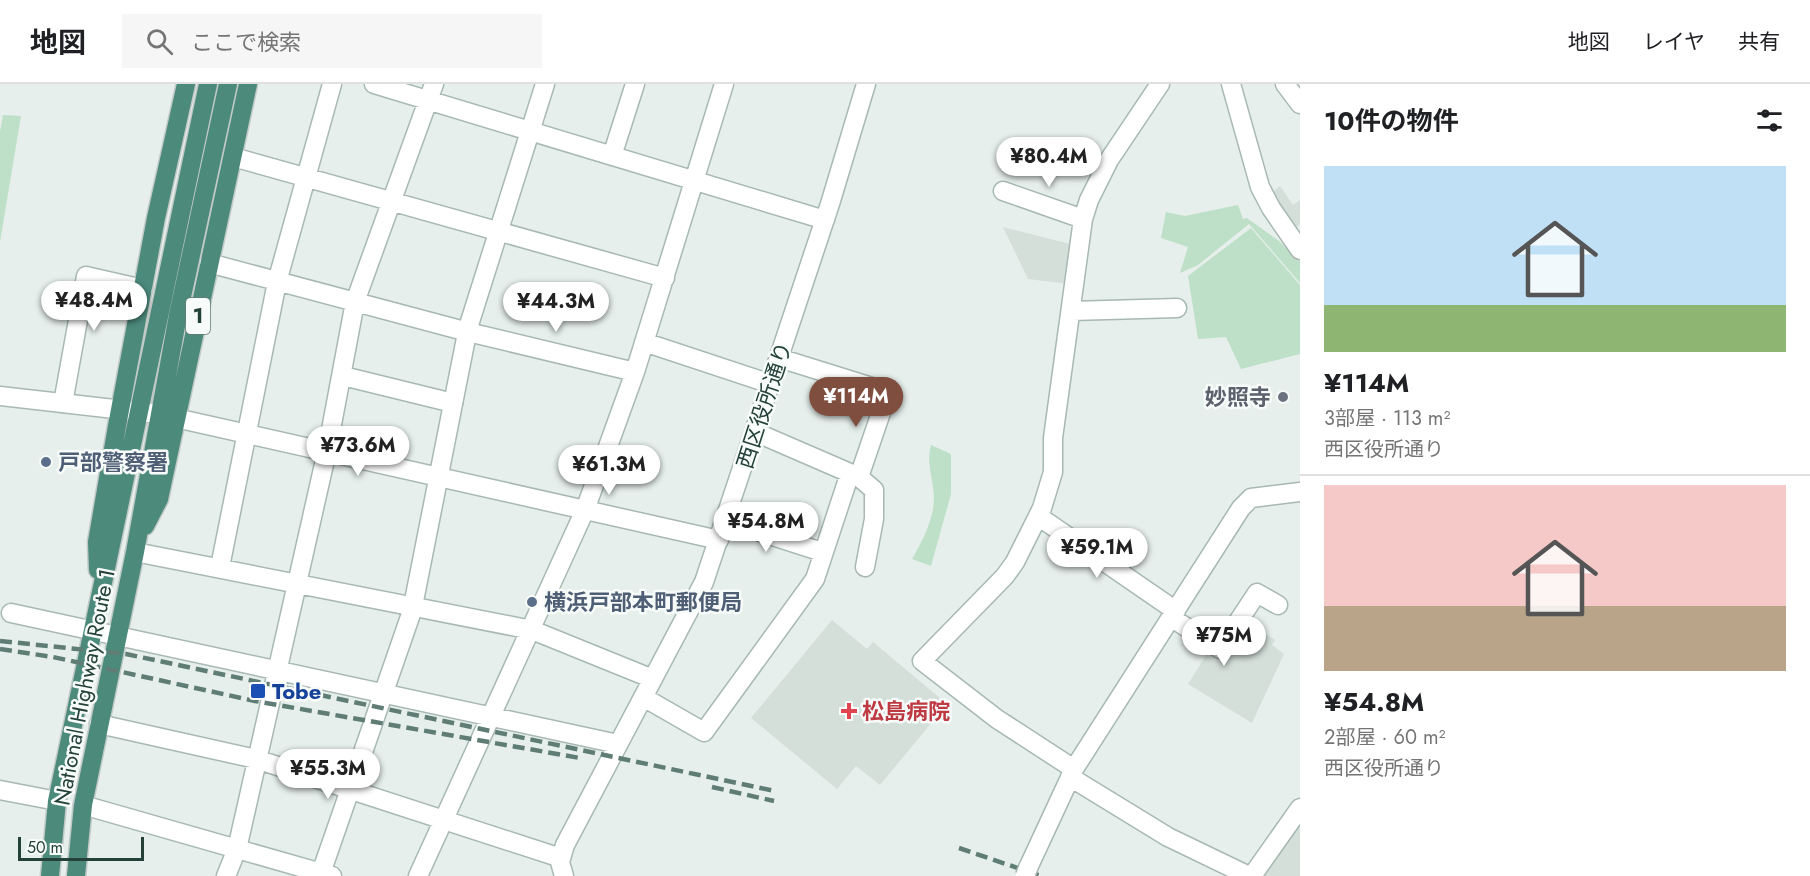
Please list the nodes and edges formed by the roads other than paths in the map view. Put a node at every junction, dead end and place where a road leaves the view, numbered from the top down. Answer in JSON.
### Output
{"nodes":[{"id":1,"x":186,"y":84,"type":"edge"},
{"id":2,"x":208,"y":84,"type":"edge"},
{"id":3,"x":228,"y":84,"type":"edge"},
{"id":4,"x":248,"y":84,"type":"edge"},
{"id":5,"x":332,"y":84,"type":"edge"},
{"id":6,"x":374,"y":84,"type":"edge"},
{"id":7,"x":545,"y":84,"type":"edge"},
{"id":8,"x":635,"y":84,"type":"edge"},
{"id":9,"x":724,"y":84,"type":"edge"},
{"id":10,"x":866,"y":84,"type":"edge"},
{"id":11,"x":1160,"y":84,"type":"edge"},
{"id":12,"x":1231,"y":84,"type":"edge"},
{"id":13,"x":1285,"y":84,"type":"edge"},
{"id":14,"x":431,"y":92,"type":"edge"},
{"id":15,"x":1300,"y":104,"type":"edge"},
{"id":16,"x":531,"y":130,"type":"junction"},
{"id":17,"x":612,"y":156,"type":"junction"},
{"id":18,"x":233,"y":157,"type":"junction"},
{"id":19,"x":306,"y":177,"type":"junction"},
{"id":20,"x":693,"y":180,"type":"junction"},
{"id":21,"x":1003,"y":191,"type":"dead end"},
{"id":22,"x":394,"y":201,"type":"junction"},
{"id":23,"x":1083,"y":219,"type":"junction"},
{"id":24,"x":825,"y":220,"type":"junction"},
{"id":25,"x":498,"y":231,"type":"junction"},
{"id":26,"x":1300,"y":250,"type":"edge"},
{"id":27,"x":209,"y":263,"type":"junction"},
{"id":28,"x":665,"y":278,"type":"junction"},
{"id":29,"x":277,"y":282,"type":"junction"},
{"id":30,"x":143,"y":289,"type":"junction"},
{"id":31,"x":355,"y":302,"type":"junction"},
{"id":32,"x":1177,"y":308,"type":"dead end"},
{"id":33,"x":1071,"y":311,"type":"junction"},
{"id":34,"x":468,"y":332,"type":"junction"},
{"id":35,"x":644,"y":342,"type":"junction"},
{"id":36,"x":779,"y":358,"type":"junction"},
{"id":37,"x":635,"y":372,"type":"junction"},
{"id":38,"x":343,"y":376,"type":"junction"},
{"id":39,"x":771,"y":384,"type":"junction"},
{"id":40,"x":0,"y":396,"type":"edge"},
{"id":41,"x":63,"y":403,"type":"junction"},
{"id":42,"x":453,"y":403,"type":"junction"},
{"id":43,"x":130,"y":410,"type":"junction"},
{"id":44,"x":167,"y":417,"type":"junction"},
{"id":45,"x":755,"y":432,"type":"junction"},
{"id":46,"x":247,"y":433,"type":"junction"},
{"id":47,"x":327,"y":452,"type":"junction"},
{"id":48,"x":854,"y":475,"type":"junction"},
{"id":49,"x":439,"y":477,"type":"junction"},
{"id":50,"x":1300,"y":492,"type":"edge"},
{"id":51,"x":585,"y":510,"type":"junction"},
{"id":52,"x":1038,"y":516,"type":"junction"},
{"id":53,"x":726,"y":518,"type":"junction"},
{"id":54,"x":719,"y":540,"type":"junction"},
{"id":55,"x":136,"y":548,"type":"junction"},
{"id":56,"x":822,"y":552,"type":"junction"},
{"id":57,"x":220,"y":567,"type":"junction"},
{"id":58,"x":865,"y":567,"type":"dead end"},
{"id":59,"x":297,"y":584,"type":"junction"},
{"id":60,"x":1278,"y":605,"type":"dead end"},
{"id":61,"x":412,"y":608,"type":"junction"},
{"id":62,"x":11,"y":613,"type":"dead end"},
{"id":63,"x":1174,"y":615,"type":"junction"},
{"id":64,"x":532,"y":630,"type":"junction"},
{"id":65,"x":93,"y":631,"type":"junction"},
{"id":66,"x":117,"y":637,"type":"junction"},
{"id":67,"x":277,"y":672,"type":"junction"},
{"id":68,"x":653,"y":679,"type":"junction"},
{"id":69,"x":383,"y":694,"type":"junction"},
{"id":70,"x":643,"y":697,"type":"junction"},
{"id":71,"x":492,"y":717,"type":"junction"},
{"id":72,"x":99,"y":724,"type":"junction"},
{"id":73,"x":618,"y":744,"type":"junction"},
{"id":74,"x":256,"y":759,"type":"junction"},
{"id":75,"x":1072,"y":773,"type":"junction"},
{"id":76,"x":350,"y":789,"type":"junction"},
{"id":77,"x":0,"y":790,"type":"edge"},
{"id":78,"x":57,"y":801,"type":"junction"},
{"id":79,"x":83,"y":805,"type":"junction"},
{"id":80,"x":1300,"y":808,"type":"edge"},
{"id":81,"x":444,"y":820,"type":"junction"},
{"id":82,"x":237,"y":849,"type":"junction"},
{"id":83,"x":562,"y":867,"type":"edge"},
{"id":84,"x":1026,"y":872,"type":"edge"},
{"id":85,"x":324,"y":875,"type":"edge"},
{"id":86,"x":50,"y":876,"type":"edge"},
{"id":87,"x":76,"y":876,"type":"edge"},
{"id":88,"x":226,"y":876,"type":"edge"},
{"id":89,"x":418,"y":876,"type":"edge"},
{"id":90,"x":1251,"y":876,"type":"edge"}],
"edges":[{"from":1,"to":30,"type":"highway","name":"National Highway Route 1","number":"1"},
{"from":2,"to":43,"type":"highway","name":"National Highway Route 1","number":"1"},
{"from":3,"to":44,"type":"highway","name":"National Highway Route 1","number":"1"},
{"from":4,"to":18,"type":"highway","name":"National Highway Route 1","number":"1"},
{"from":5,"to":19,"type":"street"},
{"from":6,"to":14,"type":"street"},
{"from":7,"to":16,"type":"street"},
{"from":8,"to":17,"type":"street"},
{"from":9,"to":20,"type":"street"},
{"from":10,"to":24,"type":"street","name":"西区役所通り"},
{"from":11,"to":23,"type":"street"},
{"from":12,"to":26,"type":"street"},
{"from":13,"to":15,"type":"street"},
{"from":14,"to":16,"type":"street"},
{"from":14,"to":22,"type":"street"},
{"from":16,"to":17,"type":"street"},
{"from":16,"to":25,"type":"street"},
{"from":17,"to":20,"type":"street"},
{"from":18,"to":19,"type":"street"},
{"from":18,"to":27,"type":"highway","name":"National Highway Route 1","number":"1"},
{"from":19,"to":22,"type":"street"},
{"from":19,"to":29,"type":"street"},
{"from":20,"to":24,"type":"street"},
{"from":20,"to":28,"type":"street"},
{"from":21,"to":23,"type":"street"},
{"from":22,"to":25,"type":"street"},
{"from":22,"to":31,"type":"street"},
{"from":23,"to":33,"type":"street"},
{"from":24,"to":36,"type":"street","name":"西区役所通り"},
{"from":25,"to":28,"type":"street"},
{"from":25,"to":34,"type":"street"},
{"from":27,"to":29,"type":"street"},
{"from":27,"to":44,"type":"highway","name":"National Highway Route 1","number":"1"},
{"from":28,"to":35,"type":"street"},
{"from":29,"to":31,"type":"street"},
{"from":29,"to":46,"type":"street"},
{"from":30,"to":41,"type":"street"},
{"from":30,"to":43,"type":"highway","name":"National Highway Route 1","number":"1"},
{"from":31,"to":34,"type":"street"},
{"from":31,"to":38,"type":"street"},
{"from":32,"to":33,"type":"street"},
{"from":33,"to":52,"type":"street"},
{"from":34,"to":37,"type":"street"},
{"from":34,"to":42,"type":"street"},
{"from":35,"to":37,"type":"street"},
{"from":35,"to":39,"type":"street"},
{"from":36,"to":39,"type":"street","name":"西区役所通り"},
{"from":36,"to":48,"type":"street"},
{"from":37,"to":51,"type":"street"},
{"from":38,"to":42,"type":"street"},
{"from":38,"to":47,"type":"street"},
{"from":39,"to":45,"type":"street","name":"西区役所通り"},
{"from":40,"to":41,"type":"street"},
{"from":41,"to":43,"type":"street"},
{"from":42,"to":49,"type":"street"},
{"from":43,"to":44,"type":"street"},
{"from":43,"to":65,"type":"highway","name":"National Highway Route 1","number":"1"},
{"from":44,"to":46,"type":"street"},
{"from":44,"to":55,"type":"highway","name":"National Highway Route 1","number":"1"},
{"from":45,"to":48,"type":"street"},
{"from":45,"to":53,"type":"street","name":"西区役所通り"},
{"from":46,"to":47,"type":"street"},
{"from":46,"to":57,"type":"street"},
{"from":47,"to":49,"type":"street"},
{"from":47,"to":59,"type":"street"},
{"from":48,"to":56,"type":"street"},
{"from":48,"to":58,"type":"street"},
{"from":49,"to":51,"type":"street"},
{"from":49,"to":61,"type":"street"},
{"from":50,"to":63,"type":"street"},
{"from":51,"to":54,"type":"street"},
{"from":51,"to":64,"type":"street"},
{"from":52,"to":63,"type":"street"},
{"from":52,"to":75,"type":"street"},
{"from":53,"to":54,"type":"street","name":"西区役所通り"},
{"from":53,"to":56,"type":"street"},
{"from":54,"to":68,"type":"street","name":"西区役所通り"},
{"from":55,"to":57,"type":"street"},
{"from":55,"to":66,"type":"highway","name":"National Highway Route 1","number":"1"},
{"from":56,"to":70,"type":"street"},
{"from":57,"to":59,"type":"street"},
{"from":59,"to":61,"type":"street"},
{"from":59,"to":67,"type":"street"},
{"from":60,"to":63,"type":"street"},
{"from":61,"to":64,"type":"street"},
{"from":61,"to":69,"type":"street"},
{"from":62,"to":65,"type":"street"},
{"from":63,"to":75,"type":"street"},
{"from":64,"to":68,"type":"street"},
{"from":64,"to":71,"type":"street"},
{"from":65,"to":66,"type":"street"},
{"from":65,"to":78,"type":"highway","name":"National Highway Route 1","number":"1"},
{"from":66,"to":67,"type":"street"},
{"from":66,"to":72,"type":"highway","name":"National Highway Route 1","number":"1"},
{"from":67,"to":69,"type":"street"},
{"from":67,"to":74,"type":"street"},
{"from":68,"to":70,"type":"street","name":"西区役所通り"},
{"from":69,"to":71,"type":"street"},
{"from":69,"to":76,"type":"street"},
{"from":70,"to":73,"type":"street","name":"西区役所通り"},
{"from":71,"to":73,"type":"street"},
{"from":71,"to":81,"type":"street"},
{"from":72,"to":74,"type":"street"},
{"from":72,"to":79,"type":"highway","name":"National Highway Route 1","number":"1"},
{"from":73,"to":83,"type":"street","name":"西区役所通り"},
{"from":74,"to":76,"type":"street"},
{"from":74,"to":82,"type":"street"},
{"from":75,"to":84,"type":"street"},
{"from":75,"to":90,"type":"street"},
{"from":76,"to":81,"type":"street"},
{"from":76,"to":85,"type":"street"},
{"from":77,"to":78,"type":"street"},
{"from":78,"to":86,"type":"highway","name":"National Highway Route 1","number":"1"},
{"from":79,"to":82,"type":"street"},
{"from":79,"to":87,"type":"highway","name":"National Highway Route 1","number":"1"},
{"from":80,"to":90,"type":"street"},
{"from":81,"to":83,"type":"street"},
{"from":81,"to":89,"type":"street"},
{"from":82,"to":85,"type":"street"},
{"from":82,"to":88,"type":"street"}]}
